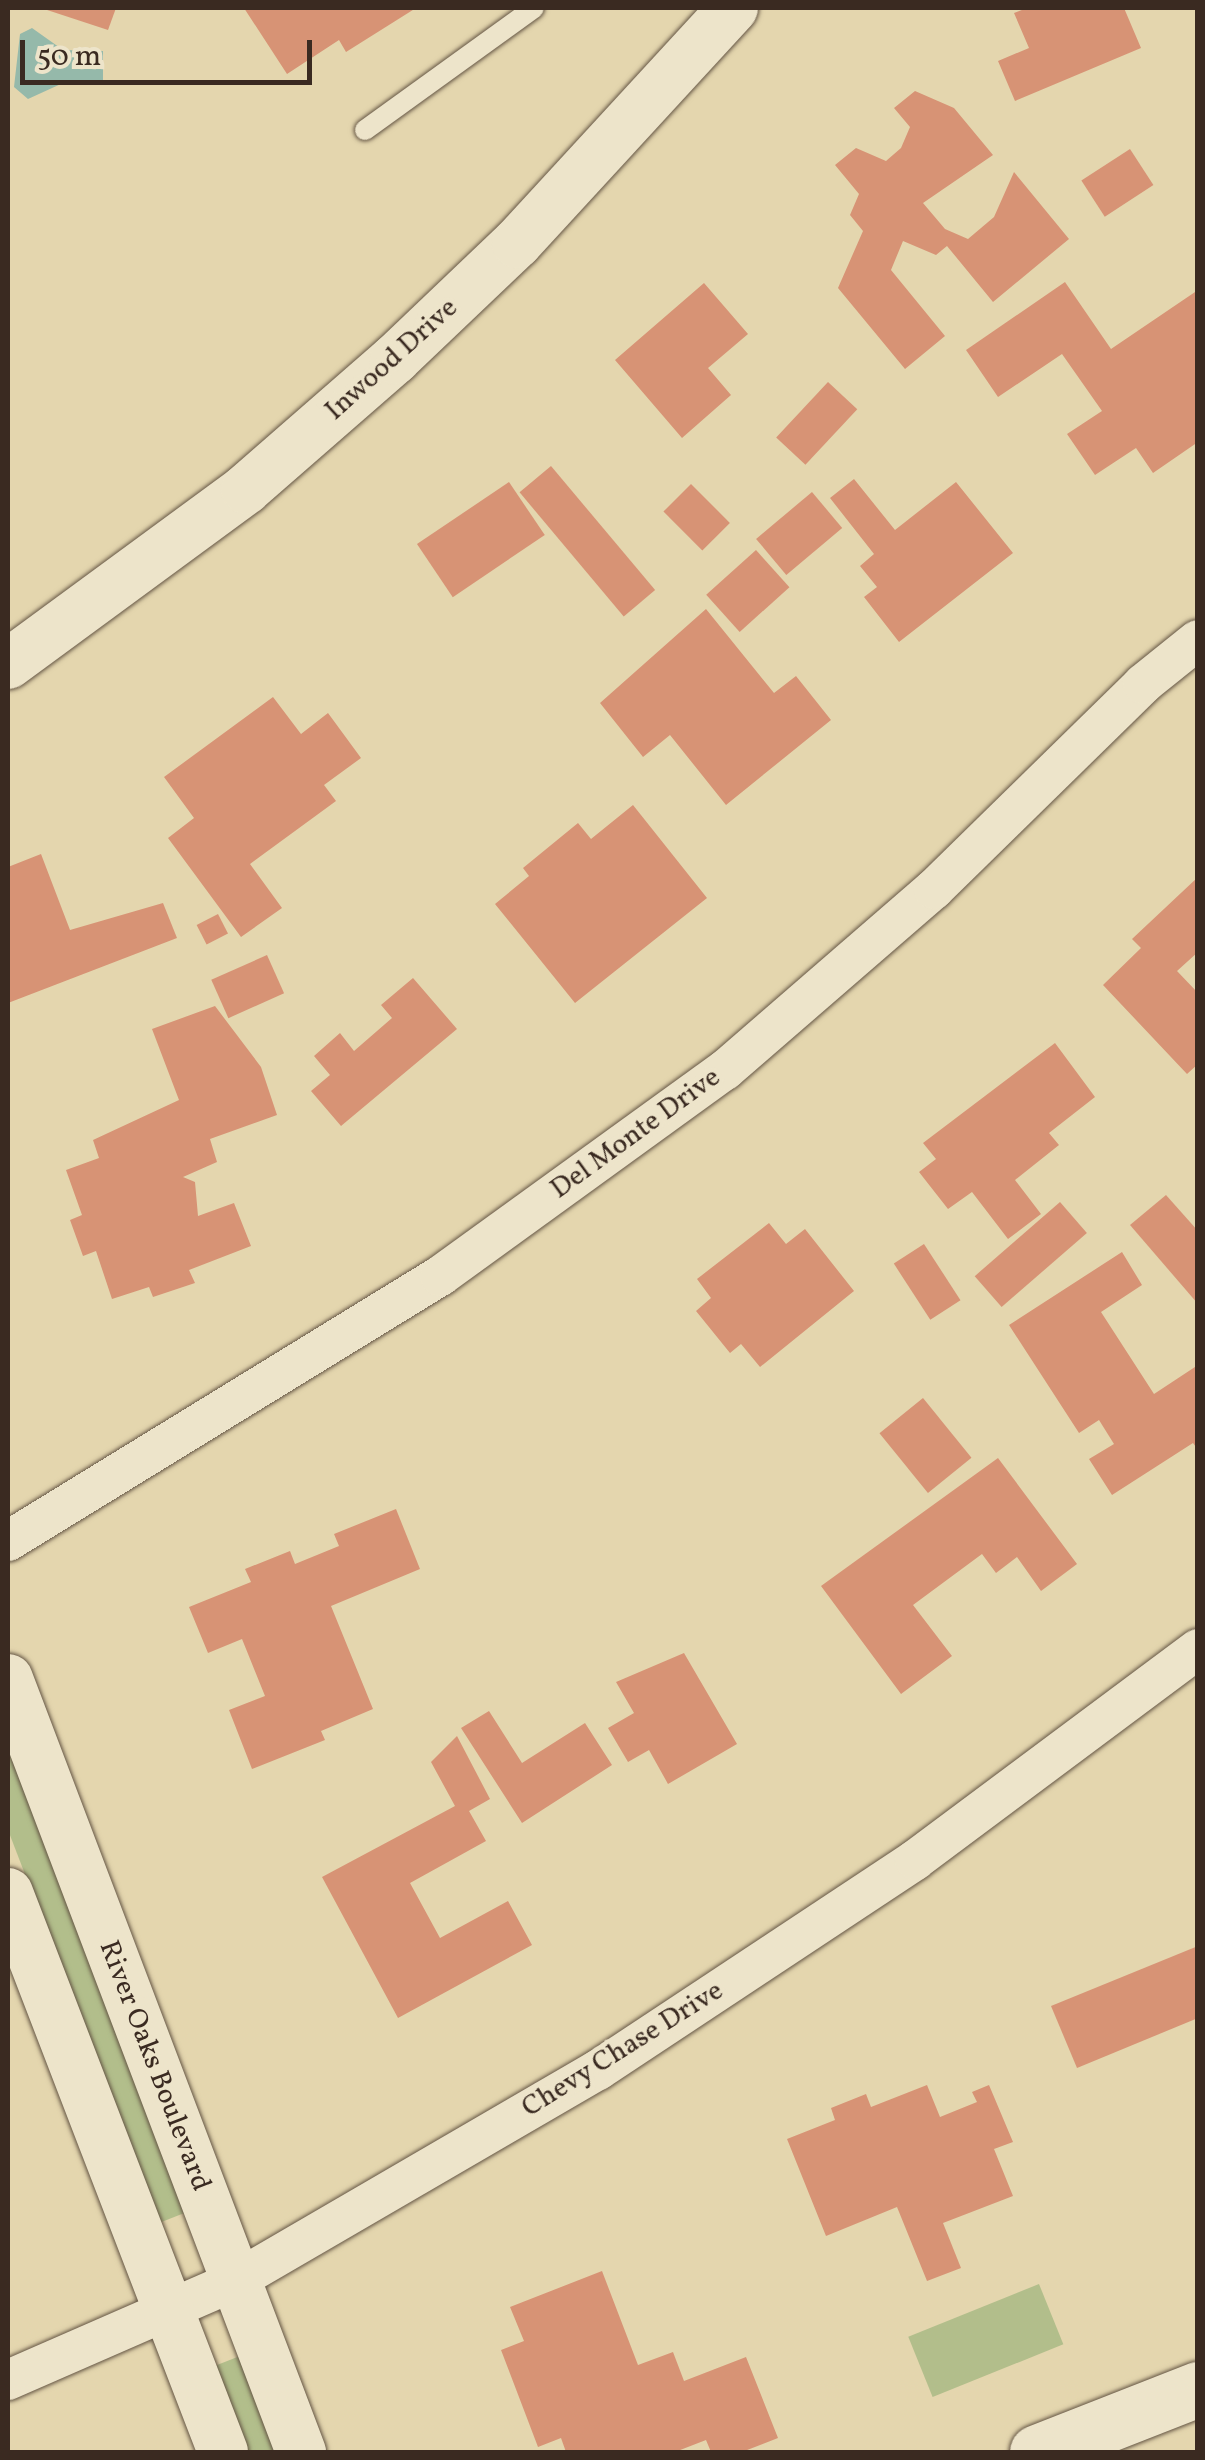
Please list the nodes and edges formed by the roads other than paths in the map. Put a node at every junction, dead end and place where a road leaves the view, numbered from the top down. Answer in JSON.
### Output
{"nodes":[{"id":1,"x":534,"y":8,"type":"edge"},
{"id":2,"x":732,"y":8,"type":"edge"},
{"id":3,"x":365,"y":130,"type":"dead end"},
{"id":4,"x":1198,"y":640,"type":"edge"},
{"id":5,"x":8,"y":664,"type":"edge"},
{"id":6,"x":8,"y":1541,"type":"edge"},
{"id":7,"x":1193,"y":1660,"type":"edge"},
{"id":8,"x":8,"y":1678,"type":"edge"},
{"id":9,"x":8,"y":1893,"type":"edge"},
{"id":10,"x":236,"y":2280,"type":"junction"},
{"id":11,"x":170,"y":2310,"type":"junction"},
{"id":12,"x":8,"y":2380,"type":"edge"},
{"id":13,"x":1198,"y":2389,"type":"edge"},
{"id":14,"x":224,"y":2452,"type":"edge"},
{"id":15,"x":301,"y":2452,"type":"edge"},
{"id":16,"x":1036,"y":2452,"type":"edge"}],
"edges":[{"from":1,"to":3,"type":"lane"},
{"from":2,"to":5,"type":"street","name":"Inwood Drive"},
{"from":4,"to":6,"type":"street","name":"Del Monte Drive"},
{"from":7,"to":10,"type":"street","name":"Chevy Chase Drive"},
{"from":8,"to":10,"type":"street","name":"River Oaks Boulevard"},
{"from":9,"to":11,"type":"street"},
{"from":10,"to":11,"type":"street","name":"Chevy Chase Drive"},
{"from":10,"to":15,"type":"street","name":"River Oaks Boulevard"},
{"from":11,"to":12,"type":"street","name":"Chevy Chase Drive"},
{"from":11,"to":14,"type":"street"},
{"from":13,"to":16,"type":"main road"}]}
